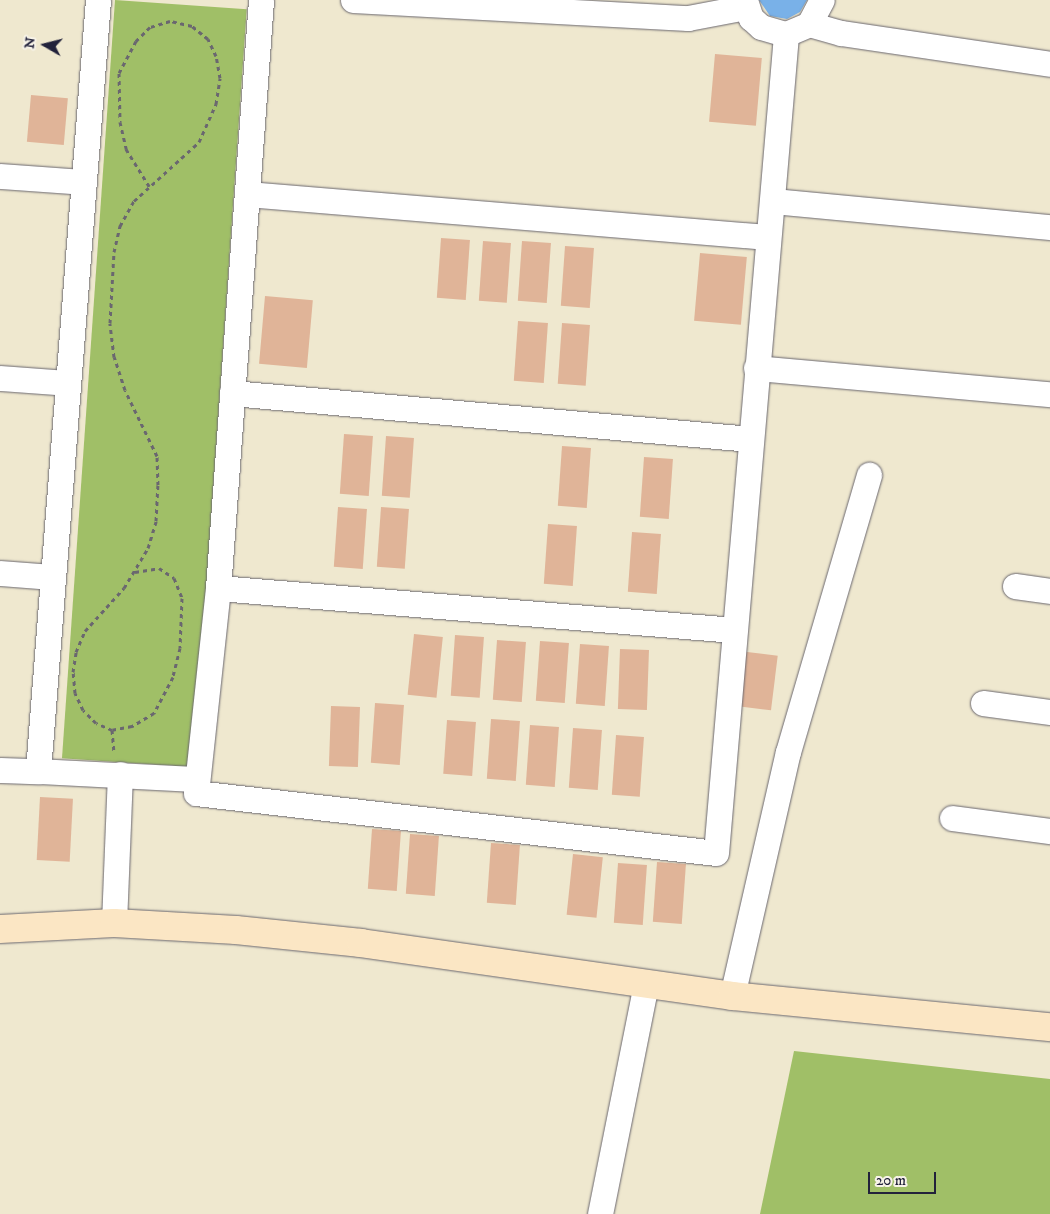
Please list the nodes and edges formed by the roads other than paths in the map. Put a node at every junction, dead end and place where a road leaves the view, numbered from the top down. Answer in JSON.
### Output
{"nodes":[{"id":1,"x":98,"y":0,"type":"edge"},
{"id":2,"x":261,"y":0,"type":"edge"},
{"id":3,"x":353,"y":0,"type":"edge"},
{"id":4,"x":822,"y":0,"type":"edge"},
{"id":5,"x":745,"y":3,"type":"edge"},
{"id":6,"x":809,"y":24,"type":"junction"},
{"id":7,"x":786,"y":34,"type":"junction"},
{"id":8,"x":1050,"y":64,"type":"edge"},
{"id":9,"x":0,"y":176,"type":"edge"},
{"id":10,"x":84,"y":182,"type":"junction"},
{"id":11,"x":247,"y":194,"type":"junction"},
{"id":12,"x":773,"y":201,"type":"junction"},
{"id":13,"x":1050,"y":227,"type":"edge"},
{"id":14,"x":767,"y":237,"type":"junction"},
{"id":15,"x":756,"y":368,"type":"junction"},
{"id":16,"x":0,"y":378,"type":"edge"},
{"id":17,"x":68,"y":383,"type":"junction"},
{"id":18,"x":232,"y":393,"type":"junction"},
{"id":19,"x":1050,"y":394,"type":"edge"},
{"id":20,"x":750,"y":439,"type":"junction"},
{"id":21,"x":869,"y":475,"type":"dead end"},
{"id":22,"x":0,"y":573,"type":"edge"},
{"id":23,"x":53,"y":577,"type":"junction"},
{"id":24,"x":1015,"y":586,"type":"dead end"},
{"id":25,"x":218,"y":588,"type":"junction"},
{"id":26,"x":1050,"y":591,"type":"edge"},
{"id":27,"x":734,"y":630,"type":"junction"},
{"id":28,"x":983,"y":703,"type":"dead end"},
{"id":29,"x":1050,"y":712,"type":"edge"},
{"id":30,"x":0,"y":770,"type":"edge"},
{"id":31,"x":38,"y":771,"type":"junction"},
{"id":32,"x":120,"y":774,"type":"junction"},
{"id":33,"x":197,"y":779,"type":"junction"},
{"id":34,"x":952,"y":818,"type":"dead end"},
{"id":35,"x":1050,"y":831,"type":"edge"},
{"id":36,"x":114,"y":923,"type":"junction"},
{"id":37,"x":0,"y":929,"type":"edge"},
{"id":38,"x":646,"y":984,"type":"junction"},
{"id":39,"x":732,"y":996,"type":"junction"},
{"id":40,"x":1050,"y":1027,"type":"edge"},
{"id":41,"x":600,"y":1214,"type":"edge"}],
"edges":[{"from":1,"to":10,"type":"street"},
{"from":2,"to":11,"type":"street"},
{"from":3,"to":5,"type":"street"},
{"from":4,"to":6,"type":"street"},
{"from":5,"to":7,"type":"street"},
{"from":6,"to":7,"type":"street"},
{"from":6,"to":8,"type":"street"},
{"from":7,"to":12,"type":"street"},
{"from":9,"to":10,"type":"street"},
{"from":10,"to":17,"type":"street"},
{"from":11,"to":14,"type":"street"},
{"from":11,"to":18,"type":"street"},
{"from":12,"to":13,"type":"street"},
{"from":12,"to":14,"type":"street"},
{"from":14,"to":15,"type":"street"},
{"from":15,"to":19,"type":"street"},
{"from":15,"to":20,"type":"street"},
{"from":16,"to":17,"type":"street"},
{"from":17,"to":23,"type":"street"},
{"from":18,"to":20,"type":"street"},
{"from":18,"to":25,"type":"street"},
{"from":20,"to":27,"type":"street"},
{"from":21,"to":39,"type":"street"},
{"from":22,"to":23,"type":"street"},
{"from":23,"to":31,"type":"street"},
{"from":24,"to":26,"type":"street"},
{"from":25,"to":27,"type":"street"},
{"from":25,"to":33,"type":"street"},
{"from":27,"to":33,"type":"street"},
{"from":28,"to":29,"type":"street"},
{"from":30,"to":31,"type":"street"},
{"from":31,"to":32,"type":"street"},
{"from":32,"to":33,"type":"street"},
{"from":32,"to":36,"type":"street"},
{"from":34,"to":35,"type":"street"},
{"from":36,"to":37,"type":"main road"},
{"from":36,"to":38,"type":"main road"},
{"from":38,"to":39,"type":"main road"},
{"from":38,"to":41,"type":"street"},
{"from":39,"to":40,"type":"main road"}]}
